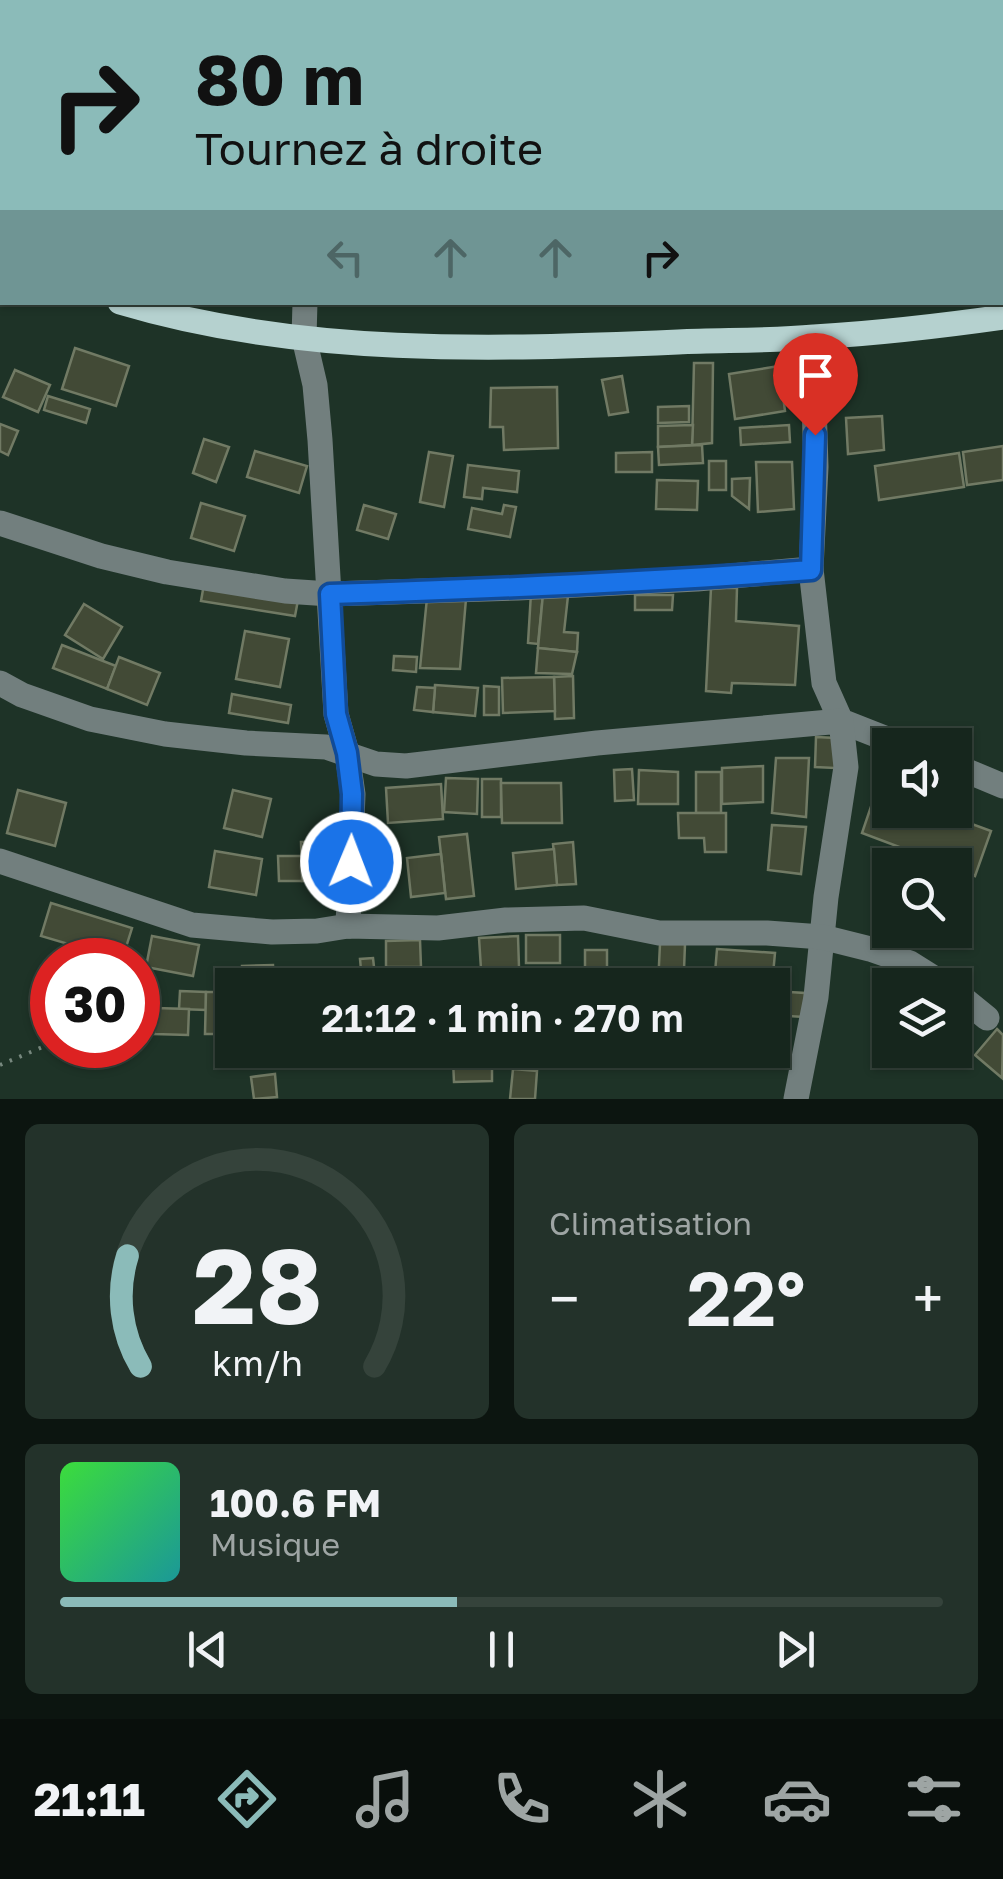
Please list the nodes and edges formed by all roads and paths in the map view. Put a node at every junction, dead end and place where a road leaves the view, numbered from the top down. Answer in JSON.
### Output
{"nodes":[{"id":1,"x":132,"y":305,"type":"edge"},
{"id":2,"x":305,"y":305,"type":"edge"},
{"id":3,"x":1003,"y":317,"type":"edge"},
{"id":4,"x":304,"y":338,"type":"junction"},
{"id":5,"x":812,"y":338,"type":"junction"},
{"id":6,"x":0,"y":523,"type":"edge"},
{"id":7,"x":811,"y":570,"type":"junction"},
{"id":8,"x":330,"y":594,"type":"junction"},
{"id":9,"x":0,"y":683,"type":"edge"},
{"id":10,"x":841,"y":722,"type":"junction"},
{"id":11,"x":872,"y":734,"type":"edge"},
{"id":12,"x":347,"y":753,"type":"junction"},
{"id":13,"x":972,"y":773,"type":"edge"},
{"id":14,"x":1003,"y":786,"type":"edge"},
{"id":15,"x":0,"y":861,"type":"edge"},
{"id":16,"x":348,"y":926,"type":"junction"},
{"id":17,"x":822,"y":936,"type":"junction"},
{"id":18,"x":918,"y":968,"type":"edge"},
{"id":19,"x":972,"y":1006,"type":"edge"},
{"id":20,"x":987,"y":1018,"type":"dead end"},
{"id":21,"x":30,"y":1052,"type":"edge"},
{"id":22,"x":0,"y":1065,"type":"edge"},
{"id":23,"x":796,"y":1099,"type":"edge"}],
"edges":[{"from":1,"to":4,"type":"main road"},
{"from":2,"to":4,"type":"street"},
{"from":3,"to":5,"type":"main road"},
{"from":4,"to":5,"type":"main road"},
{"from":4,"to":8,"type":"street"},
{"from":5,"to":7,"type":"street"},
{"from":6,"to":8,"type":"street"},
{"from":7,"to":8,"type":"street"},
{"from":7,"to":10,"type":"street"},
{"from":8,"to":12,"type":"street"},
{"from":9,"to":12,"type":"street"},
{"from":10,"to":11,"type":"street"},
{"from":10,"to":12,"type":"street"},
{"from":10,"to":17,"type":"street"},
{"from":12,"to":16,"type":"street"},
{"from":13,"to":14,"type":"street"},
{"from":15,"to":16,"type":"street"},
{"from":16,"to":17,"type":"street"},
{"from":17,"to":18,"type":"street"},
{"from":17,"to":23,"type":"street"},
{"from":19,"to":20,"type":"street"},
{"from":21,"to":22,"type":"path"}]}
